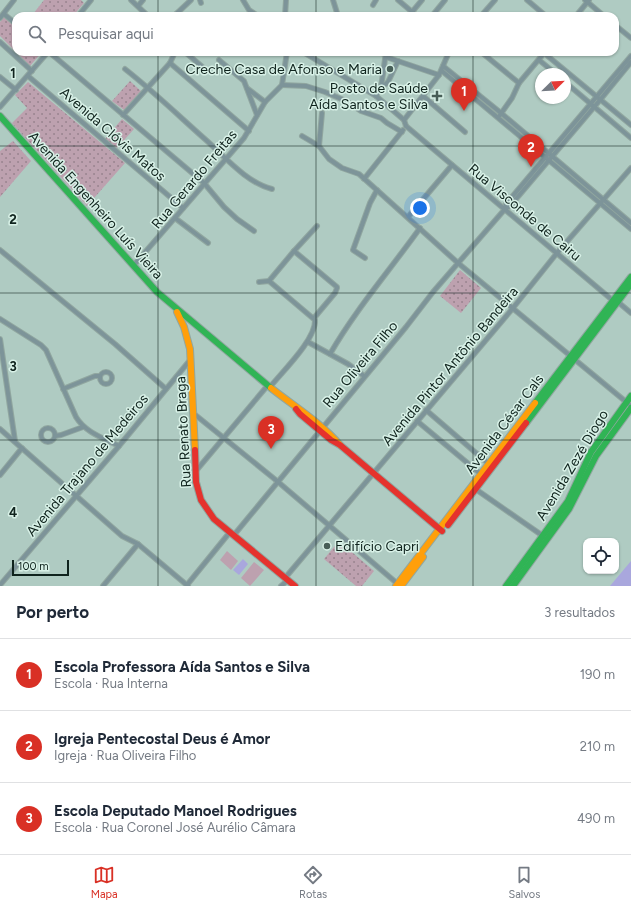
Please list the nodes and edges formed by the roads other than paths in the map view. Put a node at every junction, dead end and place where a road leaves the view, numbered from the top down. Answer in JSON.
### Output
{"nodes":[{"id":1,"x":14,"y":0,"type":"edge"},
{"id":2,"x":91,"y":0,"type":"edge"},
{"id":3,"x":131,"y":0,"type":"edge"},
{"id":4,"x":143,"y":0,"type":"edge"},
{"id":5,"x":190,"y":0,"type":"edge"},
{"id":6,"x":243,"y":0,"type":"edge"},
{"id":7,"x":286,"y":0,"type":"edge"},
{"id":8,"x":333,"y":0,"type":"edge"},
{"id":9,"x":376,"y":0,"type":"edge"},
{"id":10,"x":398,"y":0,"type":"edge"},
{"id":11,"x":422,"y":0,"type":"edge"},
{"id":12,"x":444,"y":0,"type":"edge"},
{"id":13,"x":495,"y":0,"type":"edge"},
{"id":14,"x":527,"y":0,"type":"edge"},
{"id":15,"x":587,"y":1,"type":"edge"},
{"id":16,"x":373,"y":5,"type":"dead end"},
{"id":17,"x":138,"y":6,"type":"junction"},
{"id":18,"x":81,"y":12,"type":"edge"},
{"id":19,"x":144,"y":12,"type":"edge"},
{"id":20,"x":178,"y":12,"type":"edge"},
{"id":21,"x":252,"y":12,"type":"edge"},
{"id":22,"x":285,"y":12,"type":"edge"},
{"id":23,"x":337,"y":12,"type":"edge"},
{"id":24,"x":412,"y":12,"type":"joint"},
{"id":25,"x":435,"y":12,"type":"edge"},
{"id":26,"x":484,"y":12,"type":"edge"},
{"id":27,"x":541,"y":12,"type":"edge"},
{"id":28,"x":579,"y":12,"type":"edge"},
{"id":29,"x":599,"y":12,"type":"edge"},
{"id":30,"x":1,"y":16,"type":"edge"},
{"id":31,"x":12,"y":22,"type":"edge"},
{"id":32,"x":619,"y":28,"type":"edge"},
{"id":33,"x":631,"y":38,"type":"edge"},
{"id":34,"x":0,"y":42,"type":"edge"},
{"id":35,"x":12,"y":53,"type":"edge"},
{"id":36,"x":15,"y":56,"type":"edge"},
{"id":37,"x":45,"y":56,"type":"edge"},
{"id":38,"x":53,"y":56,"type":"edge"},
{"id":39,"x":173,"y":56,"type":"edge"},
{"id":40,"x":190,"y":56,"type":"edge"},
{"id":41,"x":286,"y":56,"type":"edge"},
{"id":42,"x":310,"y":56,"type":"edge"},
{"id":43,"x":386,"y":56,"type":"edge"},
{"id":44,"x":389,"y":56,"type":"edge"},
{"id":45,"x":447,"y":56,"type":"edge"},
{"id":46,"x":486,"y":56,"type":"edge"},
{"id":47,"x":542,"y":56,"type":"edge"},
{"id":48,"x":549,"y":56,"type":"edge"},
{"id":49,"x":631,"y":56,"type":"edge"},
{"id":50,"x":219,"y":60,"type":"dead end"},
{"id":51,"x":539,"y":60,"type":"junction"},
{"id":52,"x":398,"y":61,"type":"junction"},
{"id":53,"x":631,"y":62,"type":"edge"},
{"id":54,"x":170,"y":63,"type":"junction"},
{"id":55,"x":442,"y":68,"type":"junction"},
{"id":56,"x":549,"y":68,"type":"edge"},
{"id":57,"x":125,"y":69,"type":"dead end"},
{"id":58,"x":206,"y":70,"type":"dead end"},
{"id":59,"x":32,"y":71,"type":"junction"},
{"id":60,"x":439,"y":75,"type":"junction"},
{"id":61,"x":28,"y":76,"type":"junction"},
{"id":62,"x":0,"y":77,"type":"edge"},
{"id":63,"x":519,"y":83,"type":"junction"},
{"id":64,"x":282,"y":85,"type":"junction"},
{"id":65,"x":148,"y":87,"type":"junction"},
{"id":66,"x":571,"y":87,"type":"edge"},
{"id":67,"x":247,"y":88,"type":"junction"},
{"id":68,"x":381,"y":88,"type":"junction"},
{"id":69,"x":16,"y":90,"type":"junction"},
{"id":70,"x":376,"y":96,"type":"junction"},
{"id":71,"x":423,"y":96,"type":"junction"},
{"id":72,"x":596,"y":96,"type":"junction"},
{"id":73,"x":600,"y":100,"type":"junction"},
{"id":74,"x":265,"y":102,"type":"junction"},
{"id":75,"x":590,"y":103,"type":"junction"},
{"id":76,"x":0,"y":107,"type":"edge"},
{"id":77,"x":594,"y":107,"type":"junction"},
{"id":78,"x":501,"y":113,"type":"junction"},
{"id":79,"x":322,"y":114,"type":"dead end"},
{"id":80,"x":123,"y":115,"type":"junction"},
{"id":81,"x":257,"y":115,"type":"junction"},
{"id":82,"x":0,"y":116,"type":"edge"},
{"id":83,"x":499,"y":118,"type":"junction"},
{"id":84,"x":404,"y":120,"type":"junction"},
{"id":85,"x":508,"y":122,"type":"junction"},
{"id":86,"x":631,"y":125,"type":"edge"},
{"id":87,"x":406,"y":126,"type":"junction"},
{"id":88,"x":249,"y":131,"type":"junction"},
{"id":89,"x":402,"y":132,"type":"junction"},
{"id":90,"x":465,"y":132,"type":"dead end"},
{"id":91,"x":302,"y":136,"type":"dead end"},
{"id":92,"x":631,"y":138,"type":"edge"},
{"id":93,"x":319,"y":146,"type":"junction"},
{"id":94,"x":549,"y":156,"type":"junction"},
{"id":95,"x":226,"y":158,"type":"junction"},
{"id":96,"x":452,"y":165,"type":"junction"},
{"id":97,"x":631,"y":168,"type":"edge"},
{"id":98,"x":364,"y":179,"type":"junction"},
{"id":99,"x":204,"y":183,"type":"junction"},
{"id":100,"x":272,"y":189,"type":"dead end"},
{"id":101,"x":377,"y":190,"type":"junction"},
{"id":102,"x":601,"y":201,"type":"junction"},
{"id":103,"x":183,"y":208,"type":"junction"},
{"id":104,"x":505,"y":209,"type":"junction"},
{"id":105,"x":408,"y":217,"type":"junction"},
{"id":106,"x":175,"y":218,"type":"junction"},
{"id":107,"x":624,"y":220,"type":"junction"},
{"id":108,"x":631,"y":222,"type":"edge"},
{"id":109,"x":317,"y":226,"type":"dead end"},
{"id":110,"x":420,"y":228,"type":"junction"},
{"id":111,"x":631,"y":229,"type":"edge"},
{"id":112,"x":254,"y":231,"type":"dead end"},
{"id":113,"x":208,"y":243,"type":"dead end"},
{"id":114,"x":0,"y":250,"type":"edge"},
{"id":115,"x":294,"y":251,"type":"junction"},
{"id":116,"x":557,"y":253,"type":"junction"},
{"id":117,"x":365,"y":258,"type":"dead end"},
{"id":118,"x":458,"y":263,"type":"junction"},
{"id":119,"x":134,"y":266,"type":"junction"},
{"id":120,"x":631,"y":277,"type":"edge"},
{"id":121,"x":269,"y":281,"type":"junction"},
{"id":122,"x":259,"y":282,"type":"dead end"},
{"id":123,"x":631,"y":284,"type":"edge"},
{"id":124,"x":615,"y":301,"type":"junction"},
{"id":125,"x":175,"y":308,"type":"junction"},
{"id":126,"x":513,"y":308,"type":"junction"},
{"id":127,"x":631,"y":313,"type":"edge"},
{"id":128,"x":314,"y":318,"type":"junction"},
{"id":129,"x":0,"y":319,"type":"edge"},
{"id":130,"x":0,"y":339,"type":"edge"},
{"id":131,"x":308,"y":342,"type":"junction"},
{"id":132,"x":330,"y":354,"type":"junction"},
{"id":133,"x":572,"y":357,"type":"junction"},
{"id":134,"x":191,"y":359,"type":"junction"},
{"id":135,"x":100,"y":376,"type":"dead end"},
{"id":136,"x":364,"y":376,"type":"junction"},
{"id":137,"x":269,"y":386,"type":"junction"},
{"id":138,"x":63,"y":389,"type":"junction"},
{"id":139,"x":166,"y":389,"type":"junction"},
{"id":140,"x":631,"y":396,"type":"edge"},
{"id":141,"x":629,"y":405,"type":"edge"},
{"id":142,"x":426,"y":410,"type":"junction"},
{"id":143,"x":193,"y":412,"type":"junction"},
{"id":144,"x":417,"y":421,"type":"junction"},
{"id":145,"x":83,"y":427,"type":"junction"},
{"id":146,"x":0,"y":429,"type":"edge"},
{"id":147,"x":321,"y":429,"type":"junction"},
{"id":148,"x":54,"y":436,"type":"dead end"},
{"id":149,"x":224,"y":438,"type":"junction"},
{"id":150,"x":15,"y":441,"type":"junction"},
{"id":151,"x":119,"y":446,"type":"junction"},
{"id":152,"x":22,"y":448,"type":"junction"},
{"id":153,"x":491,"y":465,"type":"junction"},
{"id":154,"x":195,"y":472,"type":"junction"},
{"id":155,"x":373,"y":474,"type":"junction"},
{"id":156,"x":0,"y":475,"type":"edge"},
{"id":157,"x":483,"y":476,"type":"junction"},
{"id":158,"x":277,"y":481,"type":"junction"},
{"id":159,"x":474,"y":487,"type":"junction"},
{"id":160,"x":76,"y":494,"type":"junction"},
{"id":161,"x":329,"y":526,"type":"junction"},
{"id":162,"x":441,"y":530,"type":"junction"},
{"id":163,"x":232,"y":533,"type":"junction"},
{"id":164,"x":543,"y":536,"type":"junction"},
{"id":165,"x":138,"y":544,"type":"junction"},
{"id":166,"x":286,"y":579,"type":"junction"},
{"id":167,"x":0,"y":585,"type":"edge"},
{"id":168,"x":399,"y":585,"type":"edge"},
{"id":169,"x":103,"y":586,"type":"edge"},
{"id":170,"x":187,"y":586,"type":"edge"},
{"id":171,"x":282,"y":586,"type":"edge"},
{"id":172,"x":295,"y":586,"type":"edge"},
{"id":173,"x":506,"y":586,"type":"edge"},
{"id":174,"x":513,"y":586,"type":"edge"}],
"edges":[{"from":1,"to":30,"type":"street"},
{"from":2,"to":18,"type":"street"},
{"from":3,"to":17,"type":"street"},
{"from":4,"to":17,"type":"street"},
{"from":5,"to":20,"type":"street"},
{"from":6,"to":21,"type":"street"},
{"from":7,"to":22,"type":"street"},
{"from":8,"to":23,"type":"street"},
{"from":9,"to":16,"type":"street"},
{"from":10,"to":24,"type":"street"},
{"from":11,"to":24,"type":"street"},
{"from":12,"to":25,"type":"street"},
{"from":13,"to":26,"type":"street"},
{"from":14,"to":27,"type":"street"},
{"from":15,"to":28,"type":"street"},
{"from":15,"to":29,"type":"street"},
{"from":17,"to":19,"type":"street"},
{"from":30,"to":31,"type":"street"},
{"from":32,"to":33,"type":"street"},
{"from":34,"to":35,"type":"street"},
{"from":36,"to":59,"type":"street"},
{"from":37,"to":59,"type":"street"},
{"from":38,"to":80,"type":"street"},
{"from":39,"to":54,"type":"street"},
{"from":40,"to":58,"type":"street"},
{"from":41,"to":64,"type":"street"},
{"from":42,"to":70,"type":"street"},
{"from":43,"to":68,"type":"street"},
{"from":44,"to":52,"type":"street"},
{"from":45,"to":55,"type":"street"},
{"from":46,"to":63,"type":"street"},
{"from":47,"to":51,"type":"street"},
{"from":48,"to":72,"type":"street"},
{"from":49,"to":72,"type":"street","name":"Rua Oliveira Filho"},
{"from":50,"to":67,"type":"street"},
{"from":51,"to":56,"type":"street"},
{"from":51,"to":63,"type":"street"},
{"from":52,"to":60,"type":"street"},
{"from":52,"to":68,"type":"street"},
{"from":53,"to":73,"type":"street","name":"Rua Oliveira Filho"},
{"from":54,"to":65,"type":"street"},
{"from":54,"to":88,"type":"street"},
{"from":55,"to":60,"type":"street"},
{"from":55,"to":78,"type":"street"},
{"from":55,"to":83,"type":"street"},
{"from":57,"to":65,"type":"street"},
{"from":59,"to":61,"type":"street"},
{"from":60,"to":71,"type":"street"},
{"from":61,"to":69,"type":"street"},
{"from":61,"to":103,"type":"street","name":"Avenida Clóvis Matos"},
{"from":62,"to":69,"type":"street"},
{"from":63,"to":78,"type":"street"},
{"from":64,"to":74,"type":"street","name":"Rua Gerardo Freitas"},
{"from":64,"to":89,"type":"street"},
{"from":65,"to":80,"type":"street"},
{"from":65,"to":95,"type":"street"},
{"from":66,"to":75,"type":"street"},
{"from":67,"to":74,"type":"street"},
{"from":67,"to":81,"type":"street"},
{"from":68,"to":70,"type":"street"},
{"from":69,"to":76,"type":"street"},
{"from":70,"to":84,"type":"street"},
{"from":71,"to":84,"type":"street"},
{"from":71,"to":90,"type":"street"},
{"from":72,"to":73,"type":"street"},
{"from":72,"to":75,"type":"street","name":"Rua Oliveira Filho"},
{"from":73,"to":77,"type":"street","name":"Rua Oliveira Filho"},
{"from":73,"to":86,"type":"street"},
{"from":74,"to":81,"type":"street","name":"Rua Gerardo Freitas"},
{"from":75,"to":77,"type":"street"},
{"from":75,"to":94,"type":"street","name":"Rua Oliveira Filho"},
{"from":77,"to":92,"type":"street"},
{"from":77,"to":94,"type":"street","name":"Rua Oliveira Filho"},
{"from":78,"to":83,"type":"street"},
{"from":78,"to":85,"type":"street"},
{"from":79,"to":93,"type":"street"},
{"from":80,"to":99,"type":"street"},
{"from":81,"to":88,"type":"street","name":"Rua Gerardo Freitas"},
{"from":82,"to":119,"type":"main road","name":"Avenida Engenheiro Luís Vieira"},
{"from":83,"to":85,"type":"street"},
{"from":84,"to":87,"type":"street"},
{"from":85,"to":94,"type":"street"},
{"from":87,"to":89,"type":"street"},
{"from":87,"to":96,"type":"street","name":"Rua Visconde de Cairu"},
{"from":88,"to":95,"type":"street","name":"Rua Gerardo Freitas"},
{"from":89,"to":98,"type":"street"},
{"from":91,"to":93,"type":"street"},
{"from":93,"to":98,"type":"street"},
{"from":94,"to":102,"type":"street"},
{"from":94,"to":104,"type":"street","name":"Rua Oliveira Filho"},
{"from":95,"to":99,"type":"street","name":"Rua Gerardo Freitas"},
{"from":95,"to":100,"type":"street"},
{"from":96,"to":104,"type":"street","name":"Rua Visconde de Cairu"},
{"from":96,"to":105,"type":"street"},
{"from":97,"to":102,"type":"street","name":"Avenida Pintor Antônio Bandeira"},
{"from":98,"to":101,"type":"street"},
{"from":99,"to":103,"type":"street","name":"Rua Gerardo Freitas"},
{"from":99,"to":112,"type":"street"},
{"from":101,"to":105,"type":"street"},
{"from":101,"to":117,"type":"street"},
{"from":102,"to":107,"type":"street"},
{"from":102,"to":116,"type":"street","name":"Avenida Pintor Antônio Bandeira"},
{"from":103,"to":106,"type":"street","name":"Rua Gerardo Freitas"},
{"from":104,"to":116,"type":"street","name":"Rua Visconde de Cairu"},
{"from":104,"to":118,"type":"street","name":"Rua Oliveira Filho"},
{"from":105,"to":110,"type":"street"},
{"from":106,"to":113,"type":"street"},
{"from":106,"to":119,"type":"street","name":"Rua Gerardo Freitas"},
{"from":107,"to":108,"type":"street"},
{"from":107,"to":111,"type":"street"},
{"from":109,"to":115,"type":"street"},
{"from":110,"to":118,"type":"street"},
{"from":110,"to":132,"type":"street"},
{"from":114,"to":139,"type":"street"},
{"from":115,"to":121,"type":"street"},
{"from":115,"to":128,"type":"street"},
{"from":116,"to":124,"type":"street","name":"Rua Visconde de Cairu"},
{"from":116,"to":126,"type":"street","name":"Avenida Pintor Antônio Bandeira"},
{"from":118,"to":126,"type":"street"},
{"from":118,"to":136,"type":"street","name":"Rua Oliveira Filho"},
{"from":119,"to":125,"type":"main road","name":"Avenida Engenheiro Luís Vieira"},
{"from":120,"to":124,"type":"main road","name":"Avenida César Cals"},
{"from":121,"to":122,"type":"street"},
{"from":121,"to":128,"type":"street"},
{"from":123,"to":124,"type":"main road","name":"Avenida César Cals"},
{"from":124,"to":127,"type":"street","name":"Rua Visconde de Cairu"},
{"from":124,"to":133,"type":"main road","name":"Avenida César Cals"},
{"from":125,"to":134,"type":"main road","name":"Rua Renato Braga"},
{"from":125,"to":137,"type":"main road","name":"Avenida Engenheiro Luís Vieira"},
{"from":126,"to":133,"type":"street"},
{"from":126,"to":142,"type":"street","name":"Avenida Pintor Antônio Bandeira"},
{"from":128,"to":131,"type":"street"},
{"from":129,"to":138,"type":"street"},
{"from":130,"to":150,"type":"street"},
{"from":131,"to":132,"type":"street"},
{"from":131,"to":137,"type":"street"},
{"from":132,"to":136,"type":"street"},
{"from":133,"to":141,"type":"street"},
{"from":133,"to":153,"type":"main road","name":"Avenida César Cals"},
{"from":134,"to":139,"type":"street","name":"Avenida Trajano de Medeiros"},
{"from":134,"to":143,"type":"main road","name":"Rua Renato Braga"},
{"from":135,"to":138,"type":"street"},
{"from":136,"to":147,"type":"street","name":"Rua Oliveira Filho"},
{"from":137,"to":147,"type":"main road","name":"Avenida Engenheiro Luís Vieira"},
{"from":137,"to":149,"type":"street"},
{"from":138,"to":145,"type":"street"},
{"from":139,"to":151,"type":"street","name":"Avenida Trajano de Medeiros"},
{"from":140,"to":141,"type":"main road","name":"Avenida Zezé Diogo"},
{"from":141,"to":164,"type":"main road","name":"Avenida Zezé Diogo"},
{"from":141,"to":174,"type":"main road"},
{"from":142,"to":144,"type":"street","name":"Avenida Pintor Antônio Bandeira"},
{"from":142,"to":153,"type":"street"},
{"from":143,"to":149,"type":"street"},
{"from":143,"to":154,"type":"main road","name":"Rua Renato Braga"},
{"from":144,"to":155,"type":"street","name":"Avenida Pintor Antônio Bandeira"},
{"from":144,"to":157,"type":"street"},
{"from":145,"to":148,"type":"street"},
{"from":145,"to":151,"type":"street"},
{"from":146,"to":150,"type":"street"},
{"from":147,"to":155,"type":"main road","name":"Avenida Engenheiro Luís Vieira"},
{"from":147,"to":158,"type":"street","name":"Rua Oliveira Filho"},
{"from":149,"to":154,"type":"street"},
{"from":149,"to":158,"type":"street"},
{"from":150,"to":152,"type":"street"},
{"from":151,"to":160,"type":"street","name":"Avenida Trajano de Medeiros"},
{"from":152,"to":156,"type":"street"},
{"from":152,"to":160,"type":"street"},
{"from":153,"to":157,"type":"main road","name":"Avenida César Cals"},
{"from":154,"to":163,"type":"main road","name":"Rua Renato Braga"},
{"from":155,"to":161,"type":"street","name":"Avenida Pintor Antônio Bandeira"},
{"from":155,"to":162,"type":"main road","name":"Avenida Engenheiro Luís Vieira"},
{"from":157,"to":159,"type":"main road","name":"Avenida César Cals"},
{"from":158,"to":161,"type":"street"},
{"from":158,"to":163,"type":"street","name":"Rua Oliveira Filho"},
{"from":159,"to":162,"type":"main road","name":"Avenida César Cals"},
{"from":159,"to":164,"type":"street"},
{"from":160,"to":165,"type":"street"},
{"from":160,"to":167,"type":"street","name":"Avenida Trajano de Medeiros"},
{"from":161,"to":166,"type":"street","name":"Avenida Pintor Antônio Bandeira"},
{"from":161,"to":168,"type":"street"},
{"from":162,"to":168,"type":"main road","name":"Avenida César Cals"},
{"from":163,"to":166,"type":"main road","name":"Rua Renato Braga"},
{"from":163,"to":170,"type":"street","name":"Rua Oliveira Filho"},
{"from":164,"to":173,"type":"main road","name":"Avenida Zezé Diogo"},
{"from":165,"to":169,"type":"street"},
{"from":165,"to":170,"type":"street"},
{"from":166,"to":171,"type":"street","name":"Avenida Pintor Antônio Bandeira"},
{"from":166,"to":172,"type":"main road","name":"Rua Renato Braga"}]}
